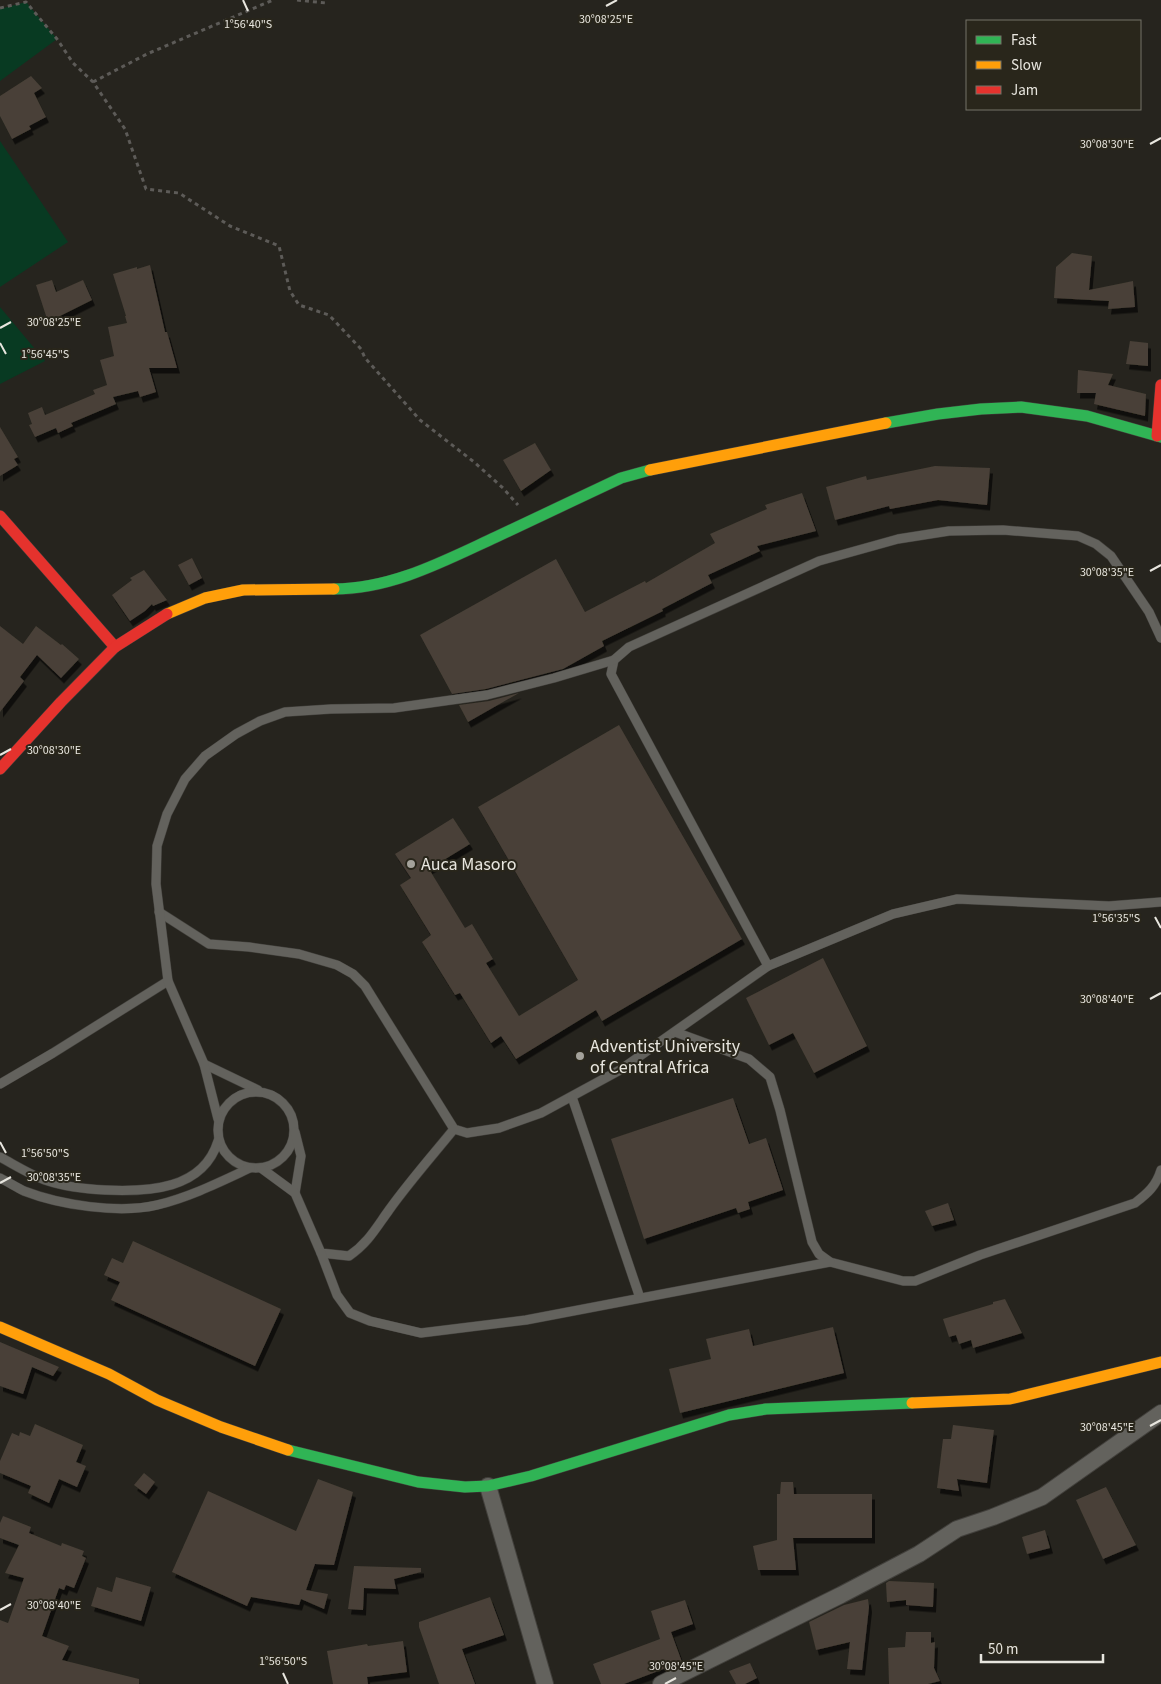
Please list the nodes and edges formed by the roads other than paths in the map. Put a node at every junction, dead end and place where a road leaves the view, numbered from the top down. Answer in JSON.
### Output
{"nodes":[{"id":1,"x":1161,"y":385,"type":"edge"},
{"id":2,"x":1159,"y":436,"type":"edge"},
{"id":3,"x":0,"y":516,"type":"edge"},
{"id":4,"x":1161,"y":638,"type":"edge"},
{"id":5,"x":115,"y":647,"type":"junction"},
{"id":6,"x":614,"y":660,"type":"junction"},
{"id":7,"x":0,"y":770,"type":"edge"},
{"id":8,"x":1161,"y":902,"type":"edge"},
{"id":9,"x":159,"y":912,"type":"junction"},
{"id":10,"x":768,"y":966,"type":"junction"},
{"id":11,"x":168,"y":981,"type":"junction"},
{"id":12,"x":675,"y":1032,"type":"junction"},
{"id":13,"x":204,"y":1064,"type":"junction"},
{"id":14,"x":0,"y":1084,"type":"edge"},
{"id":15,"x":261,"y":1092,"type":"junction"},
{"id":16,"x":572,"y":1097,"type":"junction"},
{"id":17,"x":218,"y":1119,"type":"junction"},
{"id":18,"x":454,"y":1129,"type":"junction"},
{"id":19,"x":294,"y":1130,"type":"junction"},
{"id":20,"x":218,"y":1141,"type":"junction"},
{"id":21,"x":0,"y":1157,"type":"edge"},
{"id":22,"x":250,"y":1168,"type":"junction"},
{"id":23,"x":261,"y":1168,"type":"junction"},
{"id":24,"x":1161,"y":1170,"type":"edge"},
{"id":25,"x":0,"y":1178,"type":"edge"},
{"id":26,"x":295,"y":1193,"type":"junction"},
{"id":27,"x":321,"y":1253,"type":"junction"},
{"id":28,"x":830,"y":1262,"type":"junction"},
{"id":29,"x":640,"y":1298,"type":"junction"},
{"id":30,"x":0,"y":1327,"type":"edge"},
{"id":31,"x":1161,"y":1362,"type":"edge"},
{"id":32,"x":1161,"y":1413,"type":"edge"},
{"id":33,"x":488,"y":1486,"type":"junction"},
{"id":34,"x":545,"y":1684,"type":"edge"},
{"id":35,"x":661,"y":1684,"type":"edge"}],
"edges":[{"from":1,"to":2,"type":"street"},
{"from":2,"to":5,"type":"street"},
{"from":3,"to":5,"type":"street"},
{"from":4,"to":6,"type":"lane"},
{"from":5,"to":7,"type":"street"},
{"from":6,"to":9,"type":"lane"},
{"from":6,"to":10,"type":"lane"},
{"from":8,"to":10,"type":"lane"},
{"from":9,"to":11,"type":"lane"},
{"from":9,"to":18,"type":"lane"},
{"from":10,"to":12,"type":"lane"},
{"from":11,"to":13,"type":"lane"},
{"from":11,"to":14,"type":"lane"},
{"from":12,"to":16,"type":"lane"},
{"from":12,"to":28,"type":"lane"},
{"from":13,"to":15,"type":"lane"},
{"from":13,"to":17,"type":"lane"},
{"from":15,"to":17,"type":"lane"},
{"from":15,"to":19,"type":"lane"},
{"from":16,"to":18,"type":"lane"},
{"from":16,"to":29,"type":"lane"},
{"from":17,"to":20,"type":"lane"},
{"from":18,"to":27,"type":"lane"},
{"from":19,"to":23,"type":"lane"},
{"from":19,"to":26,"type":"lane"},
{"from":20,"to":21,"type":"lane"},
{"from":20,"to":22,"type":"lane"},
{"from":22,"to":23,"type":"lane"},
{"from":22,"to":25,"type":"lane"},
{"from":23,"to":26,"type":"lane"},
{"from":24,"to":28,"type":"lane"},
{"from":26,"to":27,"type":"lane"},
{"from":27,"to":29,"type":"lane"},
{"from":28,"to":29,"type":"lane"},
{"from":30,"to":33,"type":"street"},
{"from":31,"to":33,"type":"street"},
{"from":32,"to":35,"type":"street"},
{"from":33,"to":34,"type":"street"}]}
